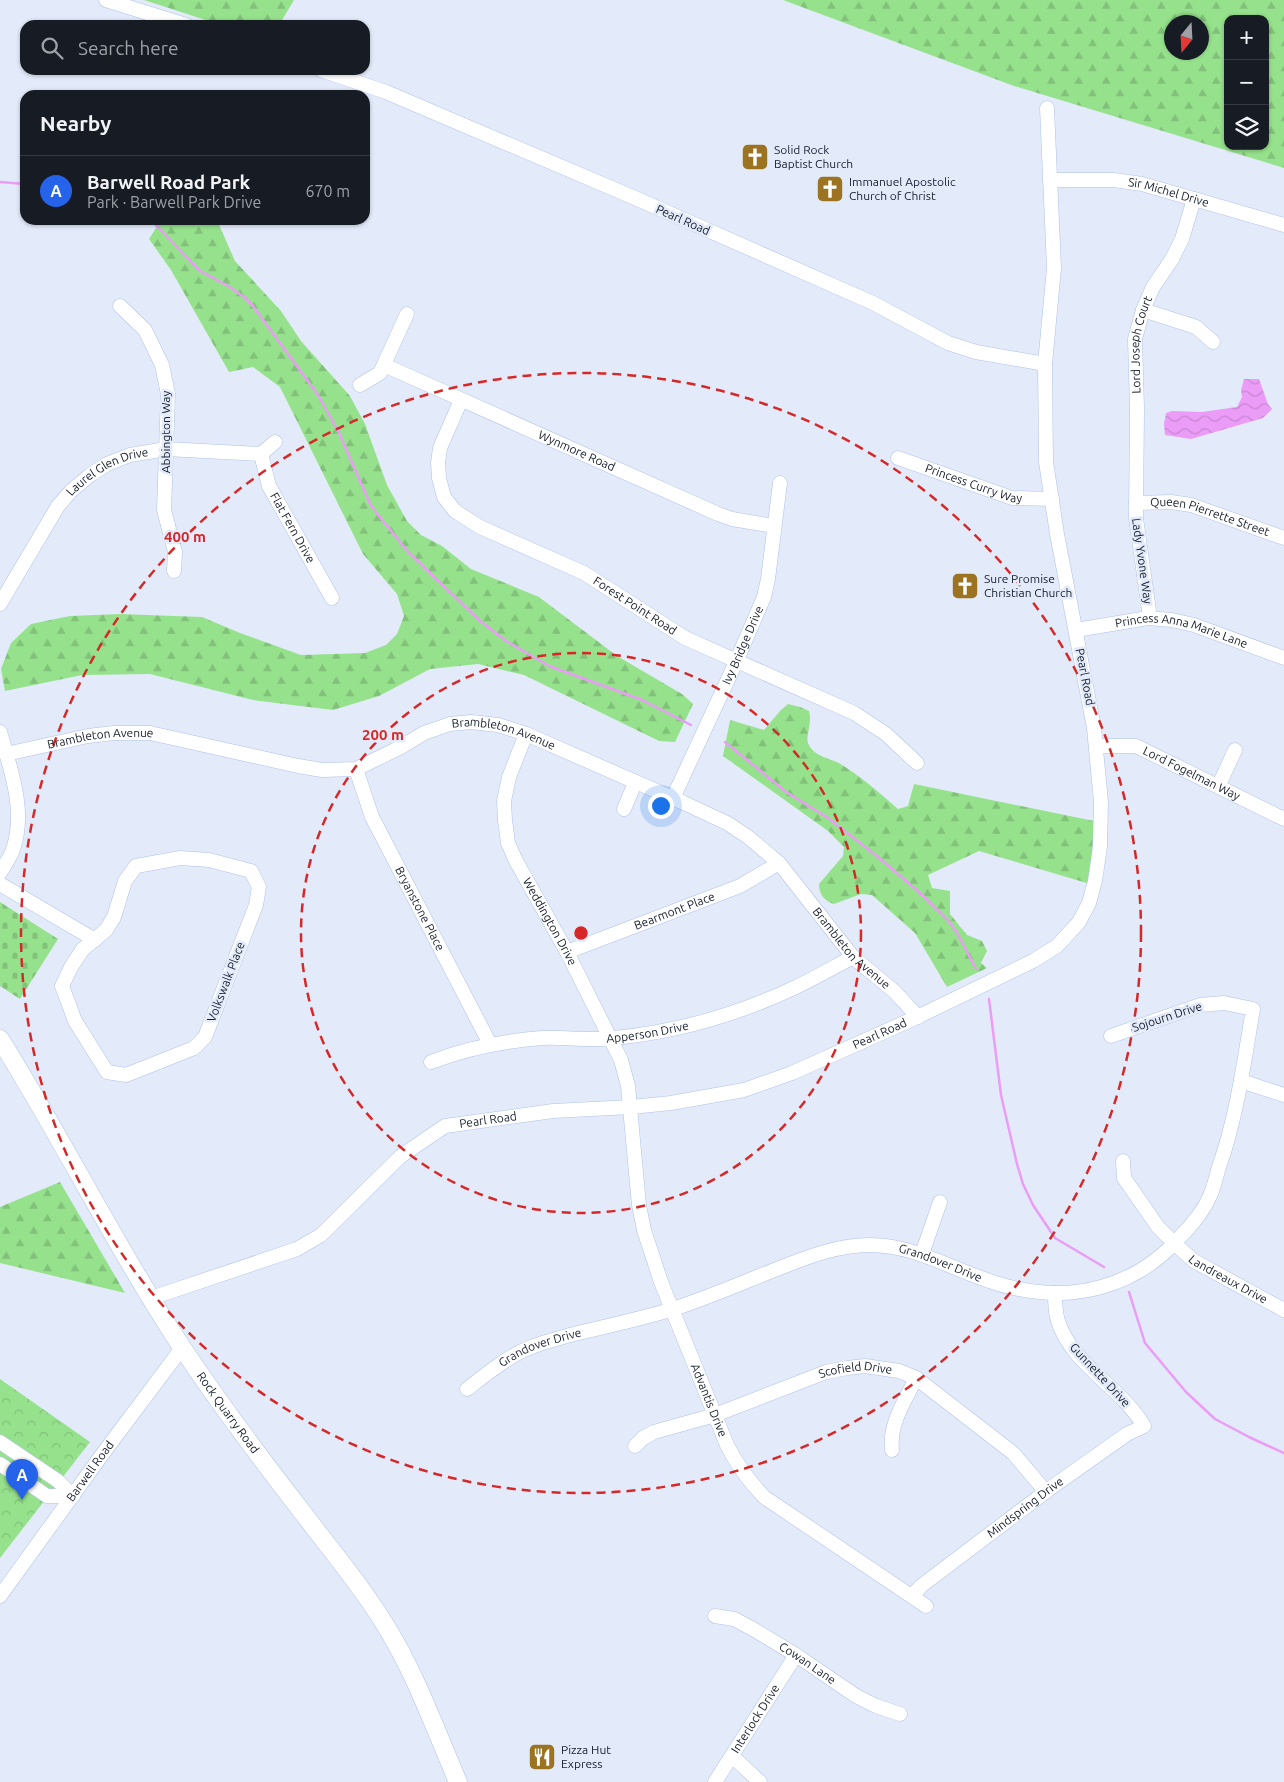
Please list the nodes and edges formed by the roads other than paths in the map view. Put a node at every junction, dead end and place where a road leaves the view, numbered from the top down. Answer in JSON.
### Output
{"nodes":[{"id":1,"x":106,"y":0,"type":"edge"},
{"id":2,"x":170,"y":20,"type":"edge"},
{"id":3,"x":336,"y":75,"type":"edge"},
{"id":4,"x":1047,"y":108,"type":"dead end"},
{"id":5,"x":1050,"y":180,"type":"junction"},
{"id":6,"x":1194,"y":198,"type":"junction"},
{"id":7,"x":1284,"y":225,"type":"edge"},
{"id":8,"x":120,"y":306,"type":"dead end"},
{"id":9,"x":1143,"y":310,"type":"junction"},
{"id":10,"x":407,"y":314,"type":"dead end"},
{"id":11,"x":1213,"y":342,"type":"dead end"},
{"id":12,"x":1045,"y":364,"type":"junction"},
{"id":13,"x":384,"y":365,"type":"junction"},
{"id":14,"x":360,"y":385,"type":"dead end"},
{"id":15,"x":461,"y":400,"type":"junction"},
{"id":16,"x":275,"y":442,"type":"dead end"},
{"id":17,"x":166,"y":449,"type":"junction"},
{"id":18,"x":261,"y":454,"type":"junction"},
{"id":19,"x":898,"y":458,"type":"dead end"},
{"id":20,"x":780,"y":483,"type":"dead end"},
{"id":21,"x":1052,"y":499,"type":"junction"},
{"id":22,"x":1136,"y":503,"type":"junction"},
{"id":23,"x":774,"y":526,"type":"junction"},
{"id":24,"x":1284,"y":538,"type":"edge"},
{"id":25,"x":174,"y":571,"type":"dead end"},
{"id":26,"x":332,"y":598,"type":"dead end"},
{"id":27,"x":0,"y":604,"type":"edge"},
{"id":28,"x":1150,"y":618,"type":"junction"},
{"id":29,"x":1076,"y":630,"type":"junction"},
{"id":30,"x":1284,"y":658,"type":"edge"},
{"id":31,"x":736,"y":662,"type":"junction"},
{"id":32,"x":0,"y":732,"type":"edge"},
{"id":33,"x":526,"y":734,"type":"junction"},
{"id":34,"x":1096,"y":746,"type":"junction"},
{"id":35,"x":1235,"y":750,"type":"dead end"},
{"id":36,"x":6,"y":754,"type":"junction"},
{"id":37,"x":917,"y":763,"type":"dead end"},
{"id":38,"x":356,"y":769,"type":"junction"},
{"id":39,"x":635,"y":783,"type":"junction"},
{"id":40,"x":1219,"y":786,"type":"junction"},
{"id":41,"x":673,"y":798,"type":"junction"},
{"id":42,"x":624,"y":809,"type":"dead end"},
{"id":43,"x":1284,"y":819,"type":"edge"},
{"id":44,"x":779,"y":863,"type":"junction"},
{"id":45,"x":0,"y":873,"type":"edge"},
{"id":46,"x":0,"y":884,"type":"edge"},
{"id":47,"x":95,"y":940,"type":"junction"},
{"id":48,"x":567,"y":952,"type":"junction"},
{"id":49,"x":853,"y":957,"type":"junction"},
{"id":50,"x":1253,"y":1009,"type":"joint"},
{"id":51,"x":918,"y":1016,"type":"junction"},
{"id":52,"x":1111,"y":1036,"type":"dead end"},
{"id":53,"x":612,"y":1038,"type":"junction"},
{"id":54,"x":0,"y":1039,"type":"edge"},
{"id":55,"x":490,"y":1044,"type":"junction"},
{"id":56,"x":431,"y":1062,"type":"dead end"},
{"id":57,"x":1241,"y":1081,"type":"junction"},
{"id":58,"x":1284,"y":1095,"type":"edge"},
{"id":59,"x":630,"y":1107,"type":"junction"},
{"id":60,"x":1123,"y":1161,"type":"dead end"},
{"id":61,"x":940,"y":1202,"type":"dead end"},
{"id":62,"x":1175,"y":1244,"type":"junction"},
{"id":63,"x":922,"y":1254,"type":"junction"},
{"id":64,"x":1055,"y":1294,"type":"junction"},
{"id":65,"x":151,"y":1298,"type":"junction"},
{"id":66,"x":1282,"y":1306,"type":"edge"},
{"id":67,"x":672,"y":1309,"type":"junction"},
{"id":68,"x":182,"y":1348,"type":"junction"},
{"id":69,"x":916,"y":1378,"type":"junction"},
{"id":70,"x":467,"y":1389,"type":"dead end"},
{"id":71,"x":715,"y":1415,"type":"junction"},
{"id":72,"x":1144,"y":1426,"type":"joint"},
{"id":73,"x":0,"y":1442,"type":"edge"},
{"id":74,"x":635,"y":1446,"type":"dead end"},
{"id":75,"x":892,"y":1450,"type":"dead end"},
{"id":76,"x":0,"y":1464,"type":"edge"},
{"id":77,"x":1046,"y":1492,"type":"junction"},
{"id":78,"x":73,"y":1496,"type":"junction"},
{"id":79,"x":0,"y":1596,"type":"edge"},
{"id":80,"x":912,"y":1596,"type":"junction"},
{"id":81,"x":926,"y":1606,"type":"dead end"},
{"id":82,"x":715,"y":1616,"type":"dead end"},
{"id":83,"x":796,"y":1655,"type":"junction"},
{"id":84,"x":900,"y":1714,"type":"dead end"},
{"id":85,"x":732,"y":1756,"type":"junction"},
{"id":86,"x":458,"y":1782,"type":"edge"},
{"id":87,"x":715,"y":1782,"type":"edge"},
{"id":88,"x":760,"y":1782,"type":"edge"}],
"edges":[{"from":1,"to":2,"type":"street"},
{"from":3,"to":12,"type":"street","name":"Pearl Road"},
{"from":4,"to":5,"type":"street","name":"Pearl Road"},
{"from":5,"to":6,"type":"street","name":"Sir Michel Drive"},
{"from":5,"to":12,"type":"street","name":"Pearl Road"},
{"from":6,"to":7,"type":"street","name":"Sir Michel Drive"},
{"from":6,"to":9,"type":"street","name":"Lord Joseph Court"},
{"from":8,"to":17,"type":"street","name":"Abbington Way"},
{"from":9,"to":11,"type":"street"},
{"from":9,"to":22,"type":"street","name":"Lord Joseph Court"},
{"from":10,"to":13,"type":"street"},
{"from":12,"to":21,"type":"street","name":"Pearl Road"},
{"from":13,"to":14,"type":"street"},
{"from":13,"to":15,"type":"street","name":"Wynmore Road"},
{"from":15,"to":23,"type":"street","name":"Wynmore Road"},
{"from":15,"to":31,"type":"street","name":"Forest Point Road"},
{"from":16,"to":18,"type":"street"},
{"from":17,"to":18,"type":"street","name":"Laurel Glen Drive"},
{"from":17,"to":25,"type":"street","name":"Abbington Way"},
{"from":17,"to":27,"type":"street","name":"Laurel Glen Drive"},
{"from":18,"to":26,"type":"street","name":"Flat Fern Drive"},
{"from":19,"to":21,"type":"street","name":"Princess Curry Way"},
{"from":20,"to":23,"type":"street","name":"Ivy Bridge Drive"},
{"from":21,"to":29,"type":"street","name":"Pearl Road"},
{"from":22,"to":24,"type":"street","name":"Queen Pierrette Street"},
{"from":22,"to":28,"type":"street","name":"Lady Yvone Way"},
{"from":23,"to":31,"type":"street","name":"Ivy Bridge Drive"},
{"from":28,"to":29,"type":"street","name":"Princess Anna Marie Lane"},
{"from":28,"to":30,"type":"street","name":"Princess Anna Marie Lane"},
{"from":29,"to":34,"type":"street","name":"Pearl Road"},
{"from":31,"to":37,"type":"street","name":"Forest Point Road"},
{"from":31,"to":41,"type":"street","name":"Ivy Bridge Drive"},
{"from":32,"to":36,"type":"street"},
{"from":33,"to":38,"type":"street","name":"Brambleton Avenue"},
{"from":33,"to":39,"type":"street","name":"Brambleton Avenue"},
{"from":33,"to":48,"type":"street","name":"Weddington Drive"},
{"from":34,"to":40,"type":"street","name":"Lord Fogelman Way"},
{"from":34,"to":51,"type":"street","name":"Pearl Road"},
{"from":35,"to":40,"type":"street"},
{"from":36,"to":38,"type":"street","name":"Brambleton Avenue"},
{"from":36,"to":45,"type":"street"},
{"from":38,"to":55,"type":"street","name":"Bryanstone Place"},
{"from":39,"to":41,"type":"street","name":"Brambleton Avenue"},
{"from":39,"to":42,"type":"street"},
{"from":40,"to":43,"type":"street","name":"Lord Fogelman Way"},
{"from":41,"to":44,"type":"street","name":"Brambleton Avenue"},
{"from":44,"to":48,"type":"street","name":"Bearmont Place"},
{"from":44,"to":49,"type":"street","name":"Brambleton Avenue"},
{"from":46,"to":47,"type":"street"},
{"from":47,"to":47,"type":"street","name":"Volkswalk Place"},
{"from":48,"to":53,"type":"street","name":"Weddington Drive"},
{"from":49,"to":51,"type":"street","name":"Brambleton Avenue"},
{"from":49,"to":53,"type":"street","name":"Apperson Drive"},
{"from":50,"to":52,"type":"street","name":"Sojourn Drive"},
{"from":50,"to":57,"type":"street","name":"Grandover Drive"},
{"from":51,"to":59,"type":"street","name":"Pearl Road"},
{"from":53,"to":55,"type":"street","name":"Apperson Drive"},
{"from":53,"to":59,"type":"street","name":"Weddington Drive"},
{"from":54,"to":65,"type":"main road","name":"Rock Quarry Road"},
{"from":55,"to":56,"type":"street","name":"Apperson Drive"},
{"from":57,"to":58,"type":"street"},
{"from":57,"to":62,"type":"street","name":"Grandover Drive"},
{"from":59,"to":65,"type":"street","name":"Pearl Road"},
{"from":59,"to":67,"type":"street","name":"Advantis Drive"},
{"from":60,"to":62,"type":"street","name":"Landreaux Drive"},
{"from":61,"to":63,"type":"street"},
{"from":62,"to":64,"type":"street","name":"Grandover Drive"},
{"from":62,"to":66,"type":"street","name":"Landreaux Drive"},
{"from":63,"to":64,"type":"street","name":"Grandover Drive"},
{"from":63,"to":67,"type":"street","name":"Grandover Drive"},
{"from":64,"to":72,"type":"street","name":"Gunnette Drive"},
{"from":65,"to":68,"type":"main road","name":"Rock Quarry Road"},
{"from":67,"to":70,"type":"street","name":"Grandover Drive"},
{"from":67,"to":71,"type":"street","name":"Advantis Drive"},
{"from":68,"to":78,"type":"street","name":"Barwell Road"},
{"from":68,"to":86,"type":"main road","name":"Rock Quarry Road"},
{"from":69,"to":71,"type":"street","name":"Scofield Drive"},
{"from":69,"to":75,"type":"street"},
{"from":69,"to":77,"type":"street","name":"Scofield Drive"},
{"from":71,"to":74,"type":"street","name":"Scofield Drive"},
{"from":71,"to":80,"type":"street","name":"Advantis Drive"},
{"from":72,"to":77,"type":"street","name":"Mindspring Drive"},
{"from":73,"to":78,"type":"street"},
{"from":76,"to":78,"type":"street"},
{"from":77,"to":80,"type":"street","name":"Mindspring Drive"},
{"from":78,"to":79,"type":"street","name":"Barwell Road"},
{"from":80,"to":81,"type":"street","name":"Advantis Drive"},
{"from":82,"to":83,"type":"street","name":"Cowan Lane"},
{"from":83,"to":84,"type":"street","name":"Cowan Lane"},
{"from":83,"to":85,"type":"street","name":"Interlock Drive"},
{"from":85,"to":87,"type":"street","name":"Interlock Drive"},
{"from":85,"to":88,"type":"street"}]}
